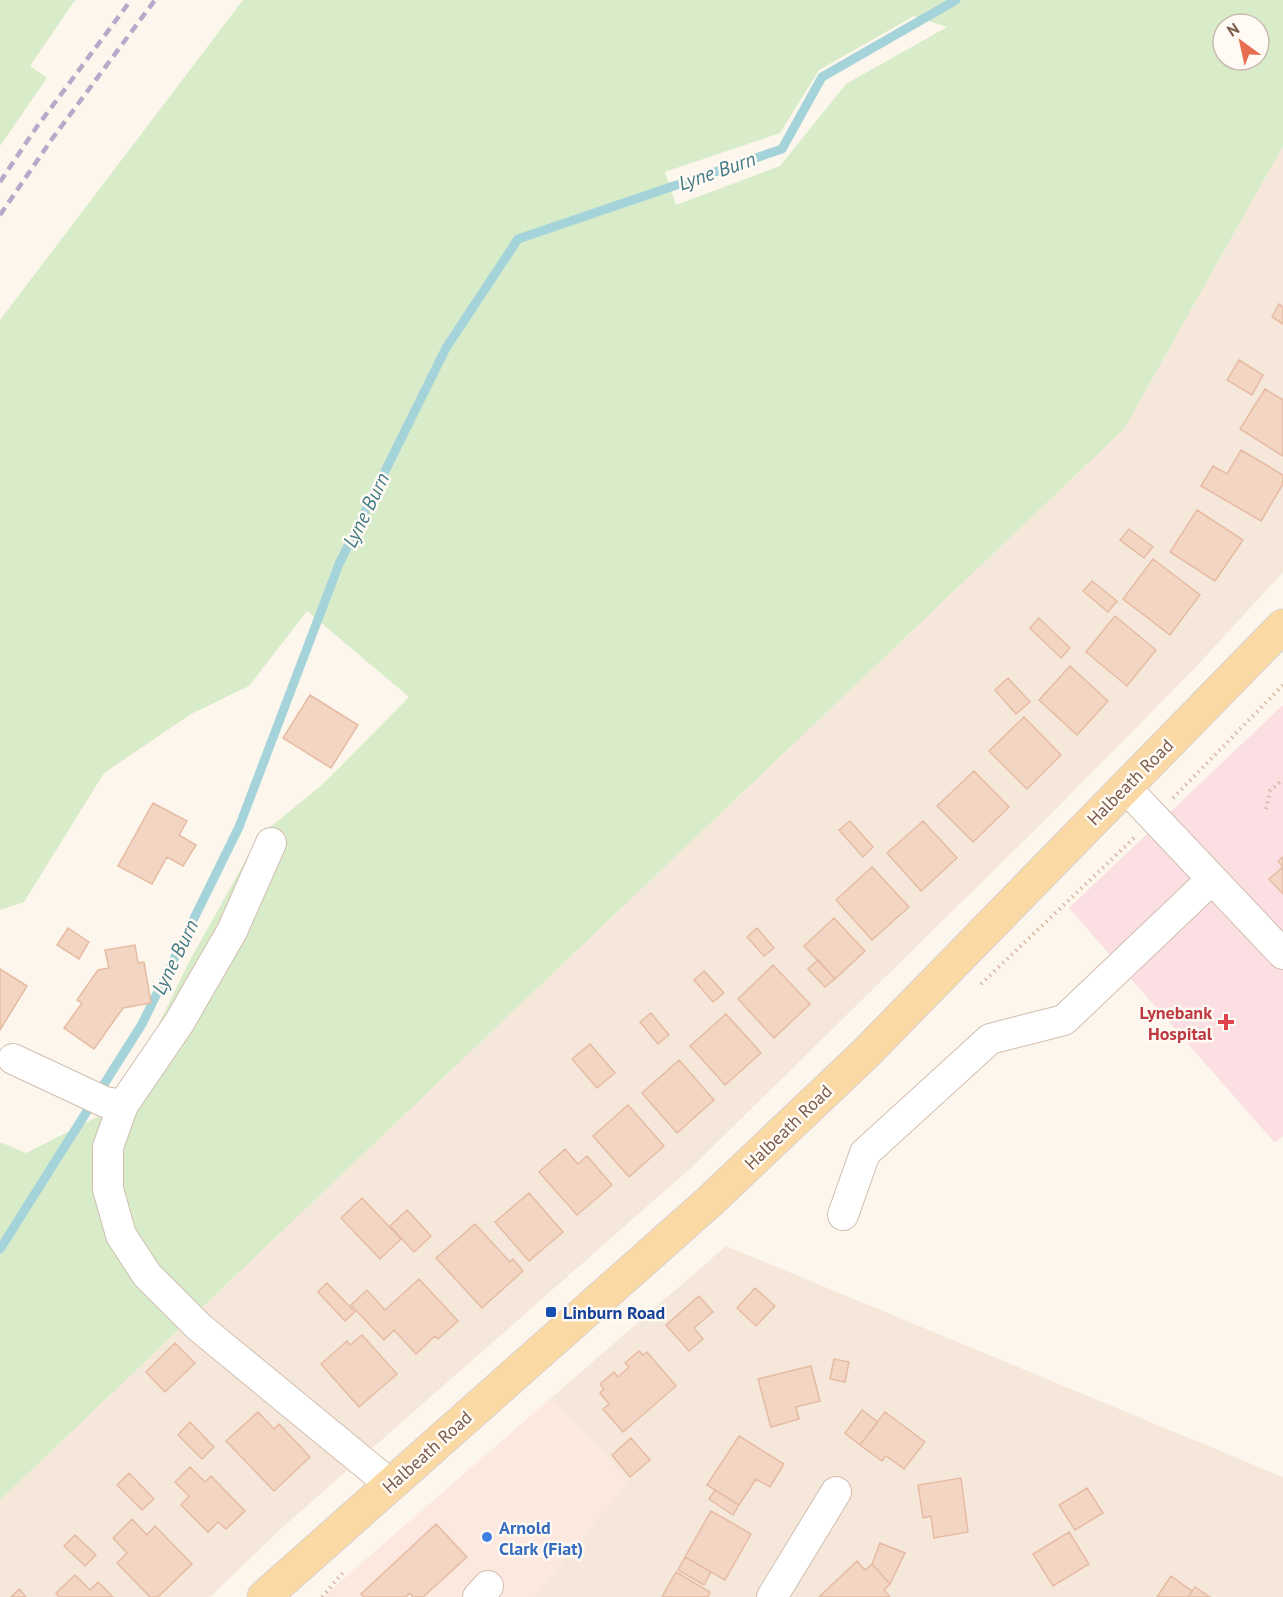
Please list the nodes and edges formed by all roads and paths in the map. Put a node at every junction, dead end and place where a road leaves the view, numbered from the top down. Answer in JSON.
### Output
{"nodes":[{"id":1,"x":1283,"y":626,"type":"edge"},
{"id":2,"x":1283,"y":779,"type":"edge"},
{"id":3,"x":1126,"y":788,"type":"junction"},
{"id":4,"x":1266,"y":809,"type":"dead end"},
{"id":5,"x":271,"y":843,"type":"dead end"},
{"id":6,"x":1212,"y":879,"type":"junction"},
{"id":7,"x":1283,"y":954,"type":"edge"},
{"id":8,"x":13,"y":1059,"type":"dead end"},
{"id":9,"x":123,"y":1105,"type":"junction"},
{"id":10,"x":843,"y":1215,"type":"dead end"},
{"id":11,"x":390,"y":1484,"type":"junction"},
{"id":12,"x":836,"y":1492,"type":"dead end"},
{"id":13,"x":264,"y":1597,"type":"edge"},
{"id":14,"x":772,"y":1597,"type":"edge"}],
"edges":[{"from":1,"to":3,"type":"main road","name":"Halbeath Road"},
{"from":2,"to":4,"type":"path"},
{"from":3,"to":6,"type":"street"},
{"from":3,"to":11,"type":"main road","name":"Halbeath Road"},
{"from":5,"to":9,"type":"street"},
{"from":6,"to":7,"type":"street"},
{"from":6,"to":10,"type":"street"},
{"from":8,"to":9,"type":"street"},
{"from":9,"to":11,"type":"street"},
{"from":11,"to":13,"type":"main road","name":"Halbeath Road"},
{"from":12,"to":14,"type":"street"}]}
